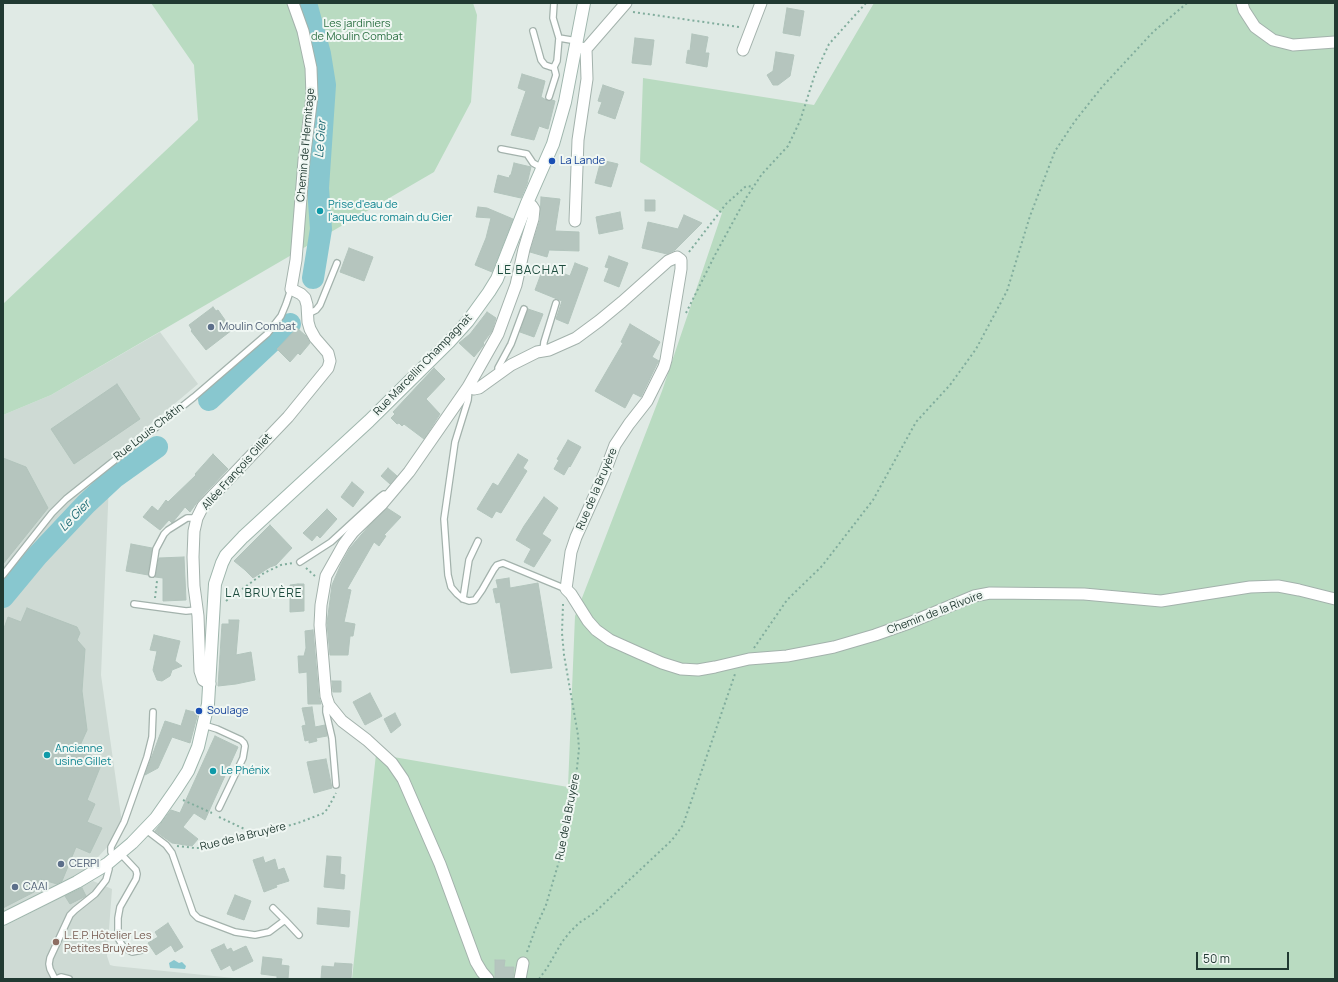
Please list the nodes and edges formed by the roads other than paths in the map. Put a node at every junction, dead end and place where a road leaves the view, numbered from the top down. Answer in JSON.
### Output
{"nodes":[{"id":1,"x":293,"y":3,"type":"edge"},
{"id":2,"x":554,"y":3,"type":"edge"},
{"id":3,"x":584,"y":3,"type":"edge"},
{"id":4,"x":761,"y":3,"type":"edge"},
{"id":5,"x":1242,"y":3,"type":"edge"},
{"id":6,"x":629,"y":7,"type":"edge"},
{"id":7,"x":533,"y":31,"type":"dead end"},
{"id":8,"x":559,"y":38,"type":"junction"},
{"id":9,"x":1335,"y":42,"type":"edge"},
{"id":10,"x":580,"y":46,"type":"junction"},
{"id":11,"x":743,"y":50,"type":"dead end"},
{"id":12,"x":554,"y":67,"type":"junction"},
{"id":13,"x":549,"y":97,"type":"dead end"},
{"id":14,"x":501,"y":149,"type":"dead end"},
{"id":15,"x":542,"y":168,"type":"junction"},
{"id":16,"x":527,"y":203,"type":"junction"},
{"id":17,"x":575,"y":222,"type":"dead end"},
{"id":18,"x":337,"y":262,"type":"dead end"},
{"id":19,"x":291,"y":289,"type":"junction"},
{"id":20,"x":556,"y":303,"type":"dead end"},
{"id":21,"x":524,"y":309,"type":"dead end"},
{"id":22,"x":308,"y":314,"type":"junction"},
{"id":23,"x":543,"y":351,"type":"junction"},
{"id":24,"x":499,"y":373,"type":"junction"},
{"id":25,"x":468,"y":388,"type":"junction"},
{"id":26,"x":388,"y":496,"type":"junction"},
{"id":27,"x":197,"y":518,"type":"junction"},
{"id":28,"x":478,"y":541,"type":"dead end"},
{"id":29,"x":300,"y":562,"type":"road end"},
{"id":30,"x":152,"y":574,"type":"road end"},
{"id":31,"x":3,"y":575,"type":"edge"},
{"id":32,"x":566,"y":589,"type":"junction"},
{"id":33,"x":463,"y":599,"type":"junction"},
{"id":34,"x":1335,"y":599,"type":"edge"},
{"id":35,"x":134,"y":604,"type":"dead end"},
{"id":36,"x":197,"y":610,"type":"junction"},
{"id":37,"x":210,"y":684,"type":"junction"},
{"id":38,"x":329,"y":705,"type":"junction"},
{"id":39,"x":153,"y":712,"type":"dead end"},
{"id":40,"x":204,"y":725,"type":"junction"},
{"id":41,"x":336,"y":785,"type":"road end"},
{"id":42,"x":219,"y":808,"type":"dead end"},
{"id":43,"x":145,"y":829,"type":"junction"},
{"id":44,"x":114,"y":858,"type":"junction"},
{"id":45,"x":273,"y":908,"type":"dead end"},
{"id":46,"x":3,"y":919,"type":"edge"},
{"id":47,"x":285,"y":920,"type":"junction"},
{"id":48,"x":299,"y":935,"type":"dead end"},
{"id":49,"x":142,"y":950,"type":"dead end"},
{"id":50,"x":523,"y":963,"type":"road end"},
{"id":51,"x":56,"y":979,"type":"edge"},
{"id":52,"x":69,"y":979,"type":"edge"},
{"id":53,"x":488,"y":979,"type":"edge"},
{"id":54,"x":520,"y":979,"type":"edge"}],
"edges":[{"from":1,"to":19,"type":"street","name":"Chemin de l'Hermitage"},
{"from":2,"to":8,"type":"lane"},
{"from":3,"to":10,"type":"main road","name":"Rue Marcellin Champagnat"},
{"from":4,"to":11,"type":"street"},
{"from":5,"to":9,"type":"street"},
{"from":6,"to":10,"type":"street"},
{"from":7,"to":12,"type":"lane"},
{"from":8,"to":10,"type":"lane"},
{"from":8,"to":12,"type":"lane"},
{"from":10,"to":15,"type":"main road","name":"Rue Marcellin Champagnat"},
{"from":10,"to":17,"type":"street"},
{"from":12,"to":13,"type":"lane"},
{"from":14,"to":15,"type":"lane"},
{"from":15,"to":16,"type":"main road","name":"Rue Marcellin Champagnat"},
{"from":16,"to":25,"type":"street"},
{"from":16,"to":37,"type":"main road","name":"Rue Marcellin Champagnat"},
{"from":18,"to":22,"type":"lane"},
{"from":19,"to":22,"type":"street","name":"Allée François Gillet"},
{"from":19,"to":31,"type":"lane","name":"Rue Louis Châtin"},
{"from":20,"to":23,"type":"lane"},
{"from":21,"to":24,"type":"lane"},
{"from":22,"to":27,"type":"street","name":"Allée François Gillet"},
{"from":23,"to":24,"type":"street"},
{"from":23,"to":32,"type":"street","name":"Rue de la Bruyère"},
{"from":24,"to":25,"type":"street"},
{"from":25,"to":26,"type":"street"},
{"from":25,"to":33,"type":"lane"},
{"from":26,"to":29,"type":"lane"},
{"from":26,"to":38,"type":"street"},
{"from":27,"to":30,"type":"lane"},
{"from":27,"to":36,"type":"street","name":"Allée François Gillet"},
{"from":28,"to":33,"type":"lane"},
{"from":32,"to":33,"type":"lane"},
{"from":32,"to":34,"type":"street","name":"Chemin de la Rivoire"},
{"from":35,"to":36,"type":"lane"},
{"from":36,"to":37,"type":"street","name":"Allée François Gillet"},
{"from":37,"to":40,"type":"main road","name":"Rue Marcellin Champagnat"},
{"from":38,"to":41,"type":"lane"},
{"from":38,"to":53,"type":"street"},
{"from":39,"to":44,"type":"lane"},
{"from":40,"to":42,"type":"lane"},
{"from":40,"to":43,"type":"main road","name":"Rue Marcellin Champagnat"},
{"from":43,"to":44,"type":"main road","name":"Rue Marcellin Champagnat"},
{"from":43,"to":47,"type":"lane"},
{"from":44,"to":46,"type":"main road","name":"Rue Marcellin Champagnat"},
{"from":44,"to":49,"type":"lane"},
{"from":44,"to":51,"type":"lane"},
{"from":45,"to":47,"type":"lane"},
{"from":47,"to":48,"type":"lane"},
{"from":50,"to":54,"type":"street"},
{"from":51,"to":52,"type":"lane"}]}
